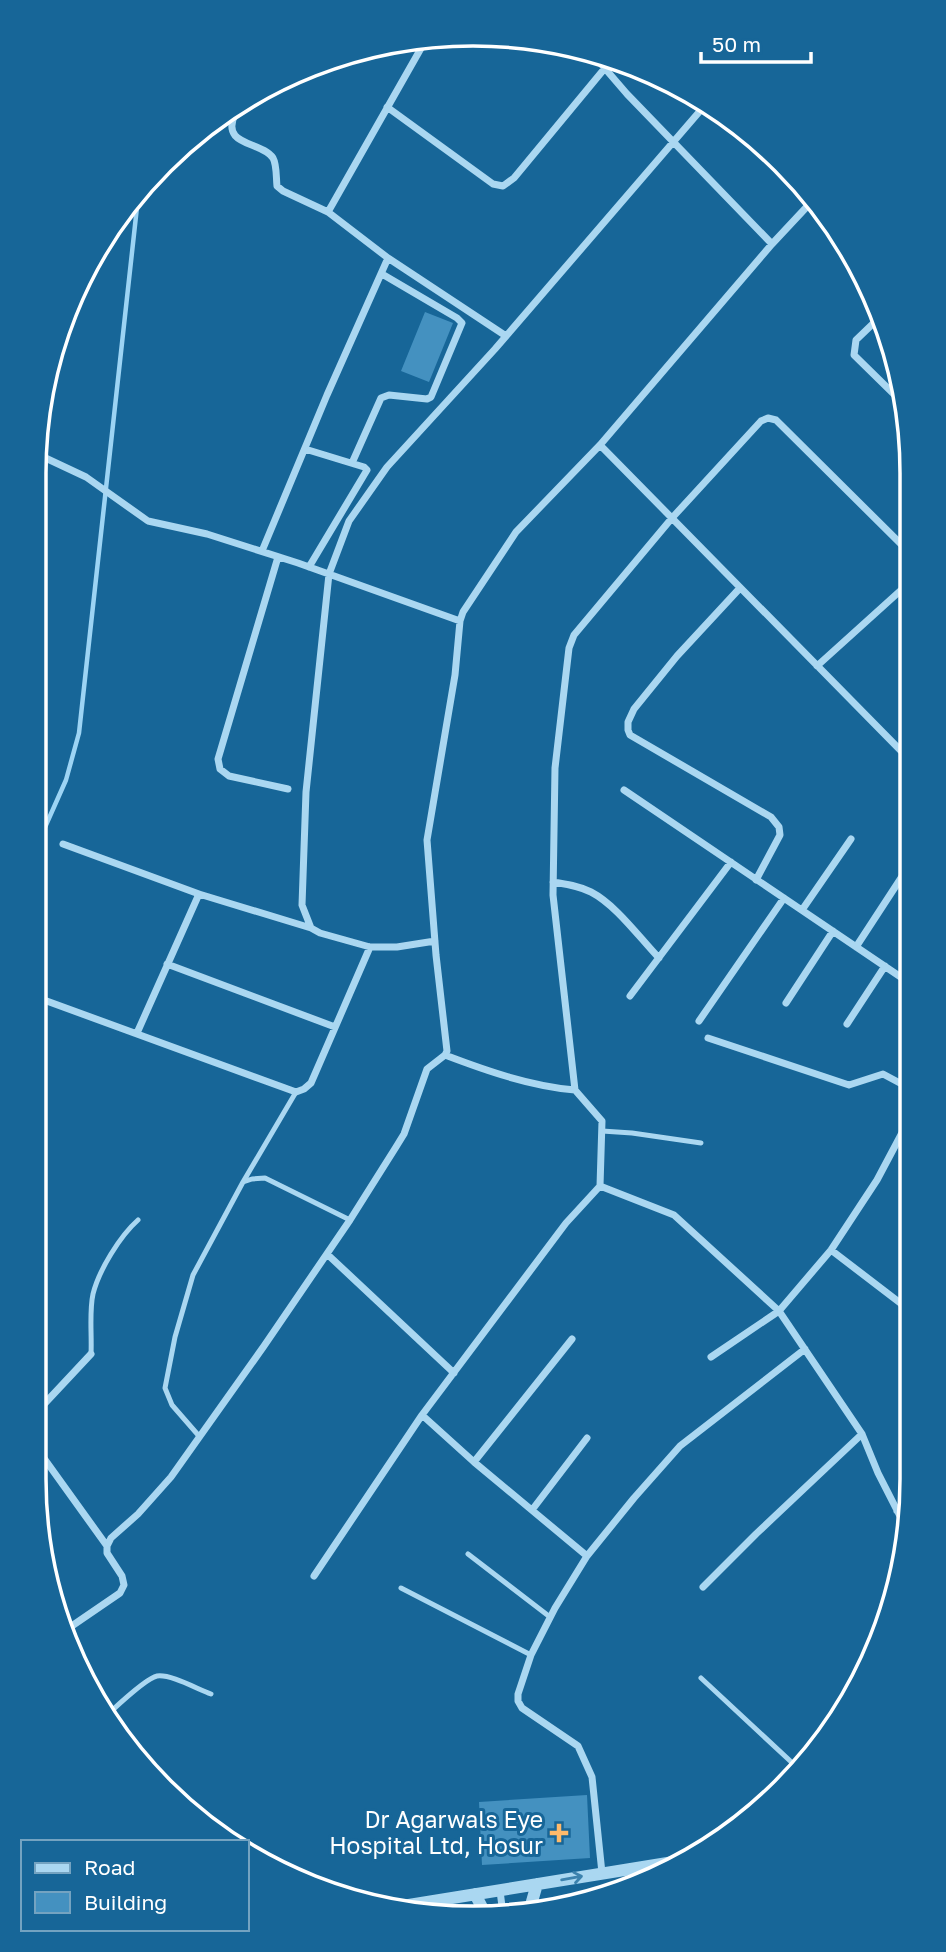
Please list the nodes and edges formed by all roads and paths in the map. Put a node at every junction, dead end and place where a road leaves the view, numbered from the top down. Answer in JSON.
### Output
{"nodes":[{"id":1,"x":421,"y":49,"type":"edge"},
{"id":2,"x":605,"y":68,"type":"joint"},
{"id":3,"x":387,"y":107,"type":"junction"},
{"id":4,"x":700,"y":111,"type":"edge"},
{"id":5,"x":232,"y":120,"type":"edge"},
{"id":6,"x":674,"y":143,"type":"junction"},
{"id":7,"x":807,"y":207,"type":"edge"},
{"id":8,"x":328,"y":212,"type":"junction"},
{"id":9,"x":772,"y":244,"type":"junction"},
{"id":10,"x":388,"y":258,"type":"junction"},
{"id":11,"x":382,"y":274,"type":"junction"},
{"id":12,"x":873,"y":323,"type":"edge"},
{"id":13,"x":506,"y":336,"type":"junction"},
{"id":14,"x":893,"y":393,"type":"edge"},
{"id":15,"x":600,"y":445,"type":"junction"},
{"id":16,"x":304,"y":449,"type":"junction"},
{"id":17,"x":46,"y":458,"type":"edge"},
{"id":18,"x":352,"y":463,"type":"junction"},
{"id":19,"x":672,"y":518,"type":"junction"},
{"id":20,"x":900,"y":543,"type":"edge"},
{"id":21,"x":262,"y":551,"type":"junction"},
{"id":22,"x":278,"y":556,"type":"junction"},
{"id":23,"x":309,"y":566,"type":"junction"},
{"id":24,"x":329,"y":573,"type":"junction"},
{"id":25,"x":740,"y":588,"type":"junction"},
{"id":26,"x":900,"y":590,"type":"edge"},
{"id":27,"x":460,"y":621,"type":"junction"},
{"id":28,"x":817,"y":666,"type":"junction"},
{"id":29,"x":900,"y":750,"type":"edge"},
{"id":30,"x":288,"y":789,"type":"dead end"},
{"id":31,"x":624,"y":790,"type":"dead end"},
{"id":32,"x":851,"y":839,"type":"dead end"},
{"id":33,"x":63,"y":844,"type":"dead end"},
{"id":34,"x":731,"y":862,"type":"junction"},
{"id":35,"x":756,"y":880,"type":"junction"},
{"id":36,"x":900,"y":880,"type":"edge"},
{"id":37,"x":553,"y":883,"type":"junction"},
{"id":38,"x":199,"y":894,"type":"junction"},
{"id":39,"x":784,"y":898,"type":"junction"},
{"id":40,"x":802,"y":911,"type":"junction"},
{"id":41,"x":311,"y":928,"type":"junction"},
{"id":42,"x":833,"y":932,"type":"junction"},
{"id":43,"x":435,"y":941,"type":"junction"},
{"id":44,"x":369,"y":947,"type":"junction"},
{"id":45,"x":856,"y":947,"type":"junction"},
{"id":46,"x":659,"y":958,"type":"junction"},
{"id":47,"x":167,"y":964,"type":"junction"},
{"id":48,"x":885,"y":966,"type":"junction"},
{"id":49,"x":900,"y":977,"type":"edge"},
{"id":50,"x":631,"y":996,"type":"dead end"},
{"id":51,"x":46,"y":1001,"type":"edge"},
{"id":52,"x":786,"y":1003,"type":"dead end"},
{"id":53,"x":699,"y":1021,"type":"dead end"},
{"id":54,"x":847,"y":1024,"type":"dead end"},
{"id":55,"x":335,"y":1027,"type":"junction"},
{"id":56,"x":137,"y":1033,"type":"junction"},
{"id":57,"x":708,"y":1038,"type":"dead end"},
{"id":58,"x":445,"y":1055,"type":"junction"},
{"id":59,"x":900,"y":1082,"type":"edge"},
{"id":60,"x":575,"y":1090,"type":"junction"},
{"id":61,"x":296,"y":1092,"type":"junction"},
{"id":62,"x":602,"y":1131,"type":"junction"},
{"id":63,"x":900,"y":1137,"type":"edge"},
{"id":64,"x":702,"y":1143,"type":"dead end"},
{"id":65,"x":243,"y":1182,"type":"junction"},
{"id":66,"x":600,"y":1186,"type":"junction"},
{"id":67,"x":138,"y":1220,"type":"dead end"},
{"id":68,"x":350,"y":1220,"type":"junction"},
{"id":69,"x":831,"y":1250,"type":"junction"},
{"id":70,"x":327,"y":1254,"type":"junction"},
{"id":71,"x":900,"y":1303,"type":"edge"},
{"id":72,"x":779,"y":1311,"type":"junction"},
{"id":73,"x":572,"y":1339,"type":"dead end"},
{"id":74,"x":805,"y":1349,"type":"junction"},
{"id":75,"x":91,"y":1354,"type":"joint"},
{"id":76,"x":711,"y":1357,"type":"dead end"},
{"id":77,"x":454,"y":1373,"type":"junction"},
{"id":78,"x":46,"y":1402,"type":"edge"},
{"id":79,"x":422,"y":1415,"type":"junction"},
{"id":80,"x":862,"y":1434,"type":"junction"},
{"id":81,"x":200,"y":1436,"type":"junction"},
{"id":82,"x":587,"y":1438,"type":"dead end"},
{"id":83,"x":46,"y":1461,"type":"edge"},
{"id":84,"x":474,"y":1462,"type":"junction"},
{"id":85,"x":532,"y":1510,"type":"junction"},
{"id":86,"x":898,"y":1511,"type":"joint"},
{"id":87,"x":899,"y":1514,"type":"edge"},
{"id":88,"x":107,"y":1546,"type":"junction"},
{"id":89,"x":468,"y":1555,"type":"dead end"},
{"id":90,"x":587,"y":1556,"type":"junction"},
{"id":91,"x":314,"y":1576,"type":"dead end"},
{"id":92,"x":703,"y":1587,"type":"dead end"},
{"id":93,"x":401,"y":1588,"type":"dead end"},
{"id":94,"x":550,"y":1617,"type":"junction"},
{"id":95,"x":72,"y":1626,"type":"edge"},
{"id":96,"x":531,"y":1655,"type":"junction"},
{"id":97,"x":701,"y":1678,"type":"dead end"},
{"id":98,"x":211,"y":1694,"type":"dead end"},
{"id":99,"x":113,"y":1710,"type":"edge"},
{"id":100,"x":792,"y":1763,"type":"edge"},
{"id":101,"x":657,"y":1864,"type":"edge"},
{"id":102,"x":602,"y":1873,"type":"junction"},
{"id":103,"x":537,"y":1884,"type":"junction"},
{"id":104,"x":500,"y":1891,"type":"junction"},
{"id":105,"x":475,"y":1894,"type":"junction"},
{"id":106,"x":532,"y":1902,"type":"edge"},
{"id":107,"x":419,"y":1903,"type":"edge"},
{"id":108,"x":481,"y":1906,"type":"edge"},
{"id":109,"x":502,"y":1906,"type":"edge"}],
"edges":[{"from":1,"to":3,"type":"street"},
{"from":2,"to":3,"type":"street"},
{"from":2,"to":6,"type":"street"},
{"from":3,"to":8,"type":"street"},
{"from":4,"to":6,"type":"street"},
{"from":5,"to":8,"type":"street"},
{"from":6,"to":9,"type":"street"},
{"from":6,"to":13,"type":"street"},
{"from":7,"to":9,"type":"street"},
{"from":8,"to":10,"type":"street"},
{"from":9,"to":15,"type":"street"},
{"from":10,"to":11,"type":"street"},
{"from":10,"to":13,"type":"street"},
{"from":11,"to":16,"type":"street"},
{"from":11,"to":18,"type":"street"},
{"from":12,"to":14,"type":"street"},
{"from":13,"to":24,"type":"street"},
{"from":15,"to":19,"type":"street"},
{"from":15,"to":27,"type":"street"},
{"from":16,"to":18,"type":"street"},
{"from":16,"to":21,"type":"street"},
{"from":17,"to":21,"type":"street"},
{"from":18,"to":23,"type":"street"},
{"from":19,"to":20,"type":"street"},
{"from":19,"to":25,"type":"street"},
{"from":19,"to":37,"type":"street"},
{"from":21,"to":22,"type":"street"},
{"from":22,"to":23,"type":"street"},
{"from":22,"to":30,"type":"street"},
{"from":23,"to":24,"type":"street"},
{"from":24,"to":27,"type":"street"},
{"from":24,"to":41,"type":"street"},
{"from":25,"to":28,"type":"street"},
{"from":25,"to":35,"type":"street"},
{"from":26,"to":28,"type":"street"},
{"from":27,"to":43,"type":"street"},
{"from":28,"to":29,"type":"street"},
{"from":31,"to":34,"type":"street"},
{"from":32,"to":40,"type":"street"},
{"from":33,"to":38,"type":"street"},
{"from":34,"to":35,"type":"street"},
{"from":34,"to":46,"type":"street"},
{"from":35,"to":39,"type":"street"},
{"from":36,"to":45,"type":"street"},
{"from":37,"to":46,"type":"street"},
{"from":37,"to":60,"type":"street"},
{"from":38,"to":41,"type":"street"},
{"from":38,"to":47,"type":"street"},
{"from":39,"to":40,"type":"street"},
{"from":39,"to":53,"type":"street"},
{"from":40,"to":42,"type":"street"},
{"from":41,"to":44,"type":"street"},
{"from":42,"to":45,"type":"street"},
{"from":42,"to":52,"type":"street"},
{"from":43,"to":44,"type":"street"},
{"from":43,"to":58,"type":"street"},
{"from":44,"to":55,"type":"street"},
{"from":45,"to":48,"type":"street"},
{"from":46,"to":50,"type":"street"},
{"from":47,"to":55,"type":"street"},
{"from":47,"to":56,"type":"street"},
{"from":48,"to":49,"type":"street"},
{"from":48,"to":54,"type":"street"},
{"from":51,"to":56,"type":"street"},
{"from":55,"to":61,"type":"street"},
{"from":56,"to":61,"type":"street"},
{"from":57,"to":59,"type":"street"},
{"from":58,"to":60,"type":"street"},
{"from":58,"to":68,"type":"street"},
{"from":60,"to":62,"type":"street"},
{"from":61,"to":65,"type":"lane"},
{"from":62,"to":64,"type":"lane"},
{"from":62,"to":66,"type":"street"},
{"from":63,"to":69,"type":"street"},
{"from":65,"to":68,"type":"lane"},
{"from":65,"to":81,"type":"lane"},
{"from":66,"to":72,"type":"street"},
{"from":66,"to":77,"type":"street"},
{"from":67,"to":75,"type":"lane"},
{"from":68,"to":70,"type":"street"},
{"from":69,"to":71,"type":"street"},
{"from":69,"to":72,"type":"street"},
{"from":70,"to":77,"type":"street"},
{"from":70,"to":81,"type":"street"},
{"from":72,"to":74,"type":"street"},
{"from":72,"to":76,"type":"street"},
{"from":73,"to":84,"type":"street"},
{"from":74,"to":80,"type":"street"},
{"from":74,"to":90,"type":"street"},
{"from":75,"to":78,"type":"street"},
{"from":77,"to":79,"type":"street"},
{"from":79,"to":84,"type":"street"},
{"from":79,"to":91,"type":"street"},
{"from":80,"to":86,"type":"street"},
{"from":80,"to":92,"type":"street"},
{"from":81,"to":88,"type":"street"},
{"from":82,"to":85,"type":"street"},
{"from":83,"to":88,"type":"street"},
{"from":84,"to":85,"type":"street"},
{"from":85,"to":90,"type":"street"},
{"from":86,"to":87,"type":"street"},
{"from":88,"to":95,"type":"street"},
{"from":89,"to":94,"type":"lane"},
{"from":90,"to":94,"type":"street"},
{"from":93,"to":96,"type":"lane"},
{"from":94,"to":96,"type":"street"},
{"from":96,"to":102,"type":"street"},
{"from":97,"to":100,"type":"lane"},
{"from":98,"to":99,"type":"lane"},
{"from":101,"to":102,"type":"street"},
{"from":103,"to":102,"type":"street","one_way":true},
{"from":103,"to":104,"type":"street"},
{"from":103,"to":106,"type":"street"},
{"from":104,"to":105,"type":"street"},
{"from":104,"to":109,"type":"street"},
{"from":105,"to":107,"type":"street"},
{"from":105,"to":108,"type":"street"}]}
